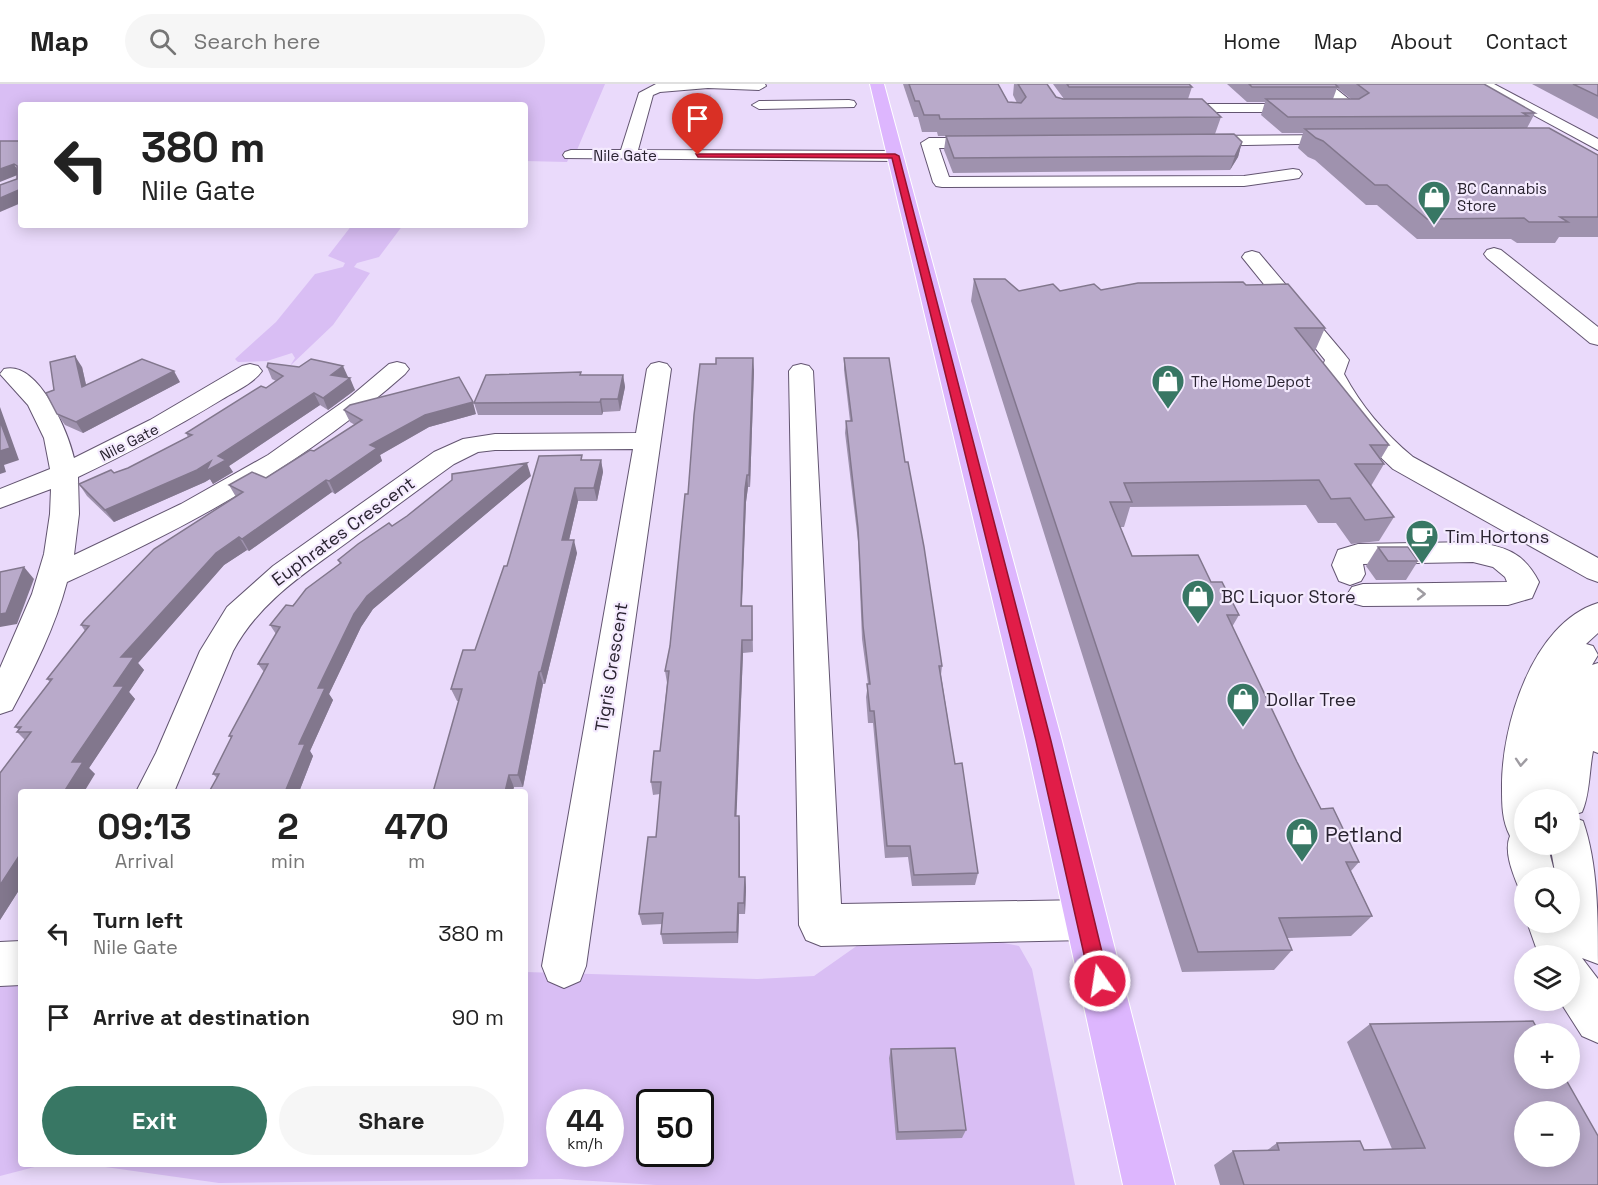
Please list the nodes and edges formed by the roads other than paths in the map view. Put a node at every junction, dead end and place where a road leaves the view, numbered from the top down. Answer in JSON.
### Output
{"nodes":[{"id":1,"x":708,"y":84,"type":"edge"},
{"id":2,"x":877,"y":84,"type":"edge"},
{"id":3,"x":1321,"y":84,"type":"edge"},
{"id":4,"x":1346,"y":84,"type":"edge"},
{"id":5,"x":1483,"y":84,"type":"edge"},
{"id":6,"x":759,"y":85,"type":"edge"},
{"id":7,"x":654,"y":86,"type":"edge"},
{"id":8,"x":1207,"y":92,"type":"dead end"},
{"id":9,"x":1363,"y":97,"type":"edge"},
{"id":10,"x":849,"y":104,"type":"dead end"},
{"id":11,"x":1150,"y":108,"type":"edge"},
{"id":12,"x":1224,"y":108,"type":"junction"},
{"id":13,"x":1598,"y":128,"type":"edge"},
{"id":14,"x":1567,"y":129,"type":"junction"},
{"id":15,"x":1356,"y":140,"type":"edge"},
{"id":16,"x":1179,"y":141,"type":"edge"},
{"id":17,"x":1258,"y":141,"type":"junction"},
{"id":18,"x":1012,"y":142,"type":"edge"},
{"id":19,"x":1598,"y":145,"type":"edge"},
{"id":20,"x":571,"y":154,"type":"dead end"},
{"id":21,"x":627,"y":155,"type":"junction"},
{"id":22,"x":895,"y":156,"type":"junction"},
{"id":23,"x":1494,"y":254,"type":"dead end"},
{"id":24,"x":1252,"y":256,"type":"dead end"},
{"id":25,"x":1598,"y":338,"type":"edge"},
{"id":26,"x":397,"y":369,"type":"dead end"},
{"id":27,"x":659,"y":369,"type":"dead end"},
{"id":28,"x":250,"y":371,"type":"dead end"},
{"id":29,"x":801,"y":371,"type":"dead end"},
{"id":30,"x":12,"y":374,"type":"dead end"},
{"id":31,"x":646,"y":441,"type":"junction"},
{"id":32,"x":65,"y":473,"type":"junction"},
{"id":33,"x":0,"y":499,"type":"edge"},
{"id":34,"x":1598,"y":571,"type":"edge"},
{"id":35,"x":55,"y":575,"type":"junction"},
{"id":36,"x":1593,"y":620,"type":"edge"},
{"id":37,"x":1598,"y":676,"type":"edge"},
{"id":38,"x":0,"y":700,"type":"edge"},
{"id":39,"x":1533,"y":705,"type":"junction"},
{"id":40,"x":1590,"y":733,"type":"edge"},
{"id":41,"x":156,"y":789,"type":"edge"},
{"id":42,"x":1520,"y":789,"type":"edge"},
{"id":43,"x":1550,"y":789,"type":"edge"},
{"id":44,"x":1568,"y":789,"type":"edge"},
{"id":45,"x":1571,"y":855,"type":"edge"},
{"id":46,"x":1085,"y":920,"type":"junction"},
{"id":47,"x":1598,"y":943,"type":"edge"},
{"id":48,"x":18,"y":963,"type":"edge"},
{"id":49,"x":0,"y":964,"type":"edge"},
{"id":50,"x":564,"y":966,"type":"dead end"},
{"id":51,"x":1580,"y":992,"type":"edge"},
{"id":52,"x":1598,"y":1020,"type":"edge"},
{"id":53,"x":1149,"y":1185,"type":"edge"}],
"edges":[{"from":1,"to":6,"type":"street"},
{"from":1,"to":7,"type":"street"},
{"from":2,"to":22,"type":"main road"},
{"from":3,"to":12,"type":"street"},
{"from":4,"to":9,"type":"street"},
{"from":5,"to":14,"type":"street"},
{"from":6,"to":10,"type":"street"},
{"from":7,"to":21,"type":"street"},
{"from":8,"to":12,"type":"street"},
{"from":11,"to":12,"type":"street"},
{"from":12,"to":17,"type":"street"},
{"from":13,"to":14,"type":"street"},
{"from":14,"to":19,"type":"street"},
{"from":15,"to":17,"type":"street"},
{"from":16,"to":17,"type":"street"},
{"from":17,"to":18,"type":"street"},
{"from":20,"to":21,"type":"street","name":"Nile Gate"},
{"from":21,"to":22,"type":"street","name":"Nile Gate"},
{"from":22,"to":46,"type":"main road"},
{"from":23,"to":25,"type":"street"},
{"from":24,"to":34,"type":"street"},
{"from":26,"to":35,"type":"street"},
{"from":27,"to":31,"type":"street","name":"Tigris Crescent"},
{"from":28,"to":32,"type":"street","name":"Nile Gate"},
{"from":29,"to":46,"type":"street"},
{"from":30,"to":32,"type":"street"},
{"from":31,"to":41,"type":"street","name":"Euphrates Crescent"},
{"from":31,"to":50,"type":"street","name":"Tigris Crescent"},
{"from":32,"to":33,"type":"street","name":"Nile Gate"},
{"from":32,"to":35,"type":"street"},
{"from":35,"to":38,"type":"street"},
{"from":36,"to":39,"type":"street"},
{"from":36,"to":40,"type":"street"},
{"from":37,"to":40,"type":"street"},
{"from":39,"to":42,"type":"street","one_way":true},
{"from":39,"to":43,"type":"street"},
{"from":40,"to":44,"type":"street"},
{"from":45,"to":47,"type":"street"},
{"from":46,"to":53,"type":"main road"},
{"from":48,"to":49,"type":"street"},
{"from":51,"to":52,"type":"street"}]}
